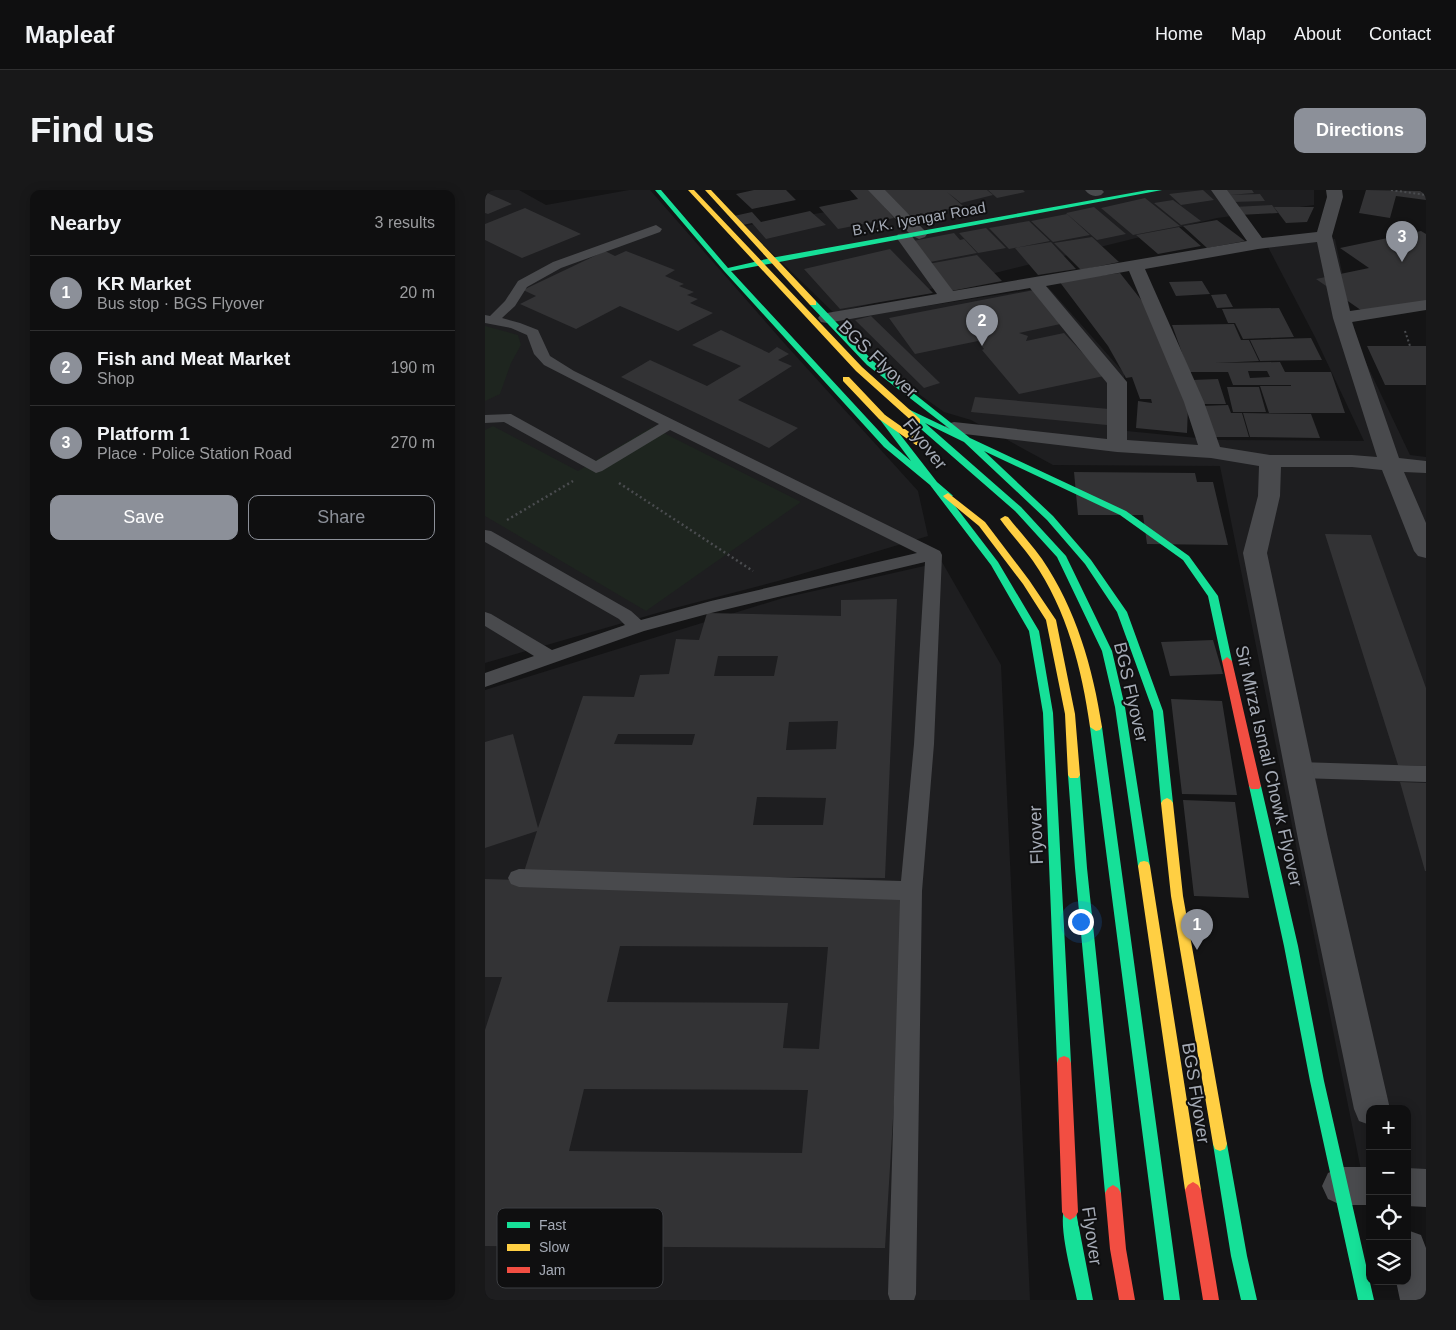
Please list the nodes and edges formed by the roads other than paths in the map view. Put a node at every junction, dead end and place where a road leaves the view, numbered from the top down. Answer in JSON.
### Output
{"nodes":[{"id":1,"x":658,"y":190,"type":"edge"},
{"id":2,"x":671,"y":190,"type":"edge"},
{"id":3,"x":691,"y":190,"type":"edge"},
{"id":4,"x":708,"y":190,"type":"edge"},
{"id":5,"x":876,"y":190,"type":"edge"},
{"id":6,"x":1159,"y":190,"type":"edge"},
{"id":7,"x":1219,"y":190,"type":"edge"},
{"id":8,"x":1334,"y":190,"type":"edge"},
{"id":9,"x":1099,"y":191,"type":"edge"},
{"id":10,"x":699,"y":219,"type":"dead end"},
{"id":11,"x":656,"y":229,"type":"dead end"},
{"id":12,"x":911,"y":232,"type":"junction"},
{"id":13,"x":1324,"y":236,"type":"junction"},
{"id":14,"x":1258,"y":244,"type":"junction"},
{"id":15,"x":762,"y":249,"type":"junction"},
{"id":16,"x":727,"y":257,"type":"junction"},
{"id":17,"x":771,"y":260,"type":"junction"},
{"id":18,"x":1135,"y":266,"type":"junction"},
{"id":19,"x":726,"y":270,"type":"junction"},
{"id":20,"x":753,"y":278,"type":"dead end"},
{"id":21,"x":1035,"y":283,"type":"junction"},
{"id":22,"x":949,"y":298,"type":"junction"},
{"id":23,"x":1426,"y":306,"type":"edge"},
{"id":24,"x":827,"y":318,"type":"junction"},
{"id":25,"x":1342,"y":318,"type":"junction"},
{"id":26,"x":489,"y":320,"type":"edge"},
{"id":27,"x":841,"y":373,"type":"dead end"},
{"id":28,"x":905,"y":412,"type":"junction"},
{"id":29,"x":882,"y":417,"type":"junction"},
{"id":30,"x":485,"y":419,"type":"edge"},
{"id":31,"x":670,"y":424,"type":"junction"},
{"id":32,"x":954,"y":428,"type":"junction"},
{"id":33,"x":1117,"y":446,"type":"junction"},
{"id":34,"x":926,"y":447,"type":"dead end"},
{"id":35,"x":1211,"y":452,"type":"junction"},
{"id":36,"x":1270,"y":461,"type":"junction"},
{"id":37,"x":1390,"y":464,"type":"junction"},
{"id":38,"x":1426,"y":467,"type":"edge"},
{"id":39,"x":997,"y":510,"type":"dead end"},
{"id":40,"x":1421,"y":524,"type":"edge"},
{"id":41,"x":485,"y":536,"type":"edge"},
{"id":42,"x":1426,"y":552,"type":"edge"},
{"id":43,"x":935,"y":554,"type":"junction"},
{"id":44,"x":485,"y":618,"type":"edge"},
{"id":45,"x":638,"y":627,"type":"junction"},
{"id":46,"x":549,"y":658,"type":"junction"},
{"id":47,"x":485,"y":680,"type":"edge"},
{"id":48,"x":1299,"y":770,"type":"junction"},
{"id":49,"x":1426,"y":774,"type":"edge"},
{"id":50,"x":519,"y":878,"type":"dead end"},
{"id":51,"x":911,"y":891,"type":"junction"},
{"id":52,"x":1371,"y":1105,"type":"edge"},
{"id":53,"x":1355,"y":1186,"type":"edge"},
{"id":54,"x":1411,"y":1187,"type":"edge"},
{"id":55,"x":1426,"y":1188,"type":"edge"},
{"id":56,"x":1411,"y":1265,"type":"edge"},
{"id":57,"x":902,"y":1294,"type":"dead end"},
{"id":58,"x":1085,"y":1300,"type":"edge"},
{"id":59,"x":1127,"y":1300,"type":"edge"},
{"id":60,"x":1172,"y":1300,"type":"edge"},
{"id":61,"x":1211,"y":1300,"type":"edge"},
{"id":62,"x":1249,"y":1300,"type":"edge"},
{"id":63,"x":1366,"y":1300,"type":"edge"},
{"id":64,"x":1420,"y":1300,"type":"edge"}],
"edges":[{"from":1,"to":16,"type":"main road"},
{"from":2,"to":10,"type":"main road"},
{"from":3,"to":28,"type":"main road","name":"BGS Flyover"},
{"from":4,"to":15,"type":"main road"},
{"from":5,"to":12,"type":"street"},
{"from":6,"to":12,"type":"main road","name":"B.V.K. Iyengar Road"},
{"from":7,"to":14,"type":"street"},
{"from":8,"to":13,"type":"street"},
{"from":9,"to":12,"type":"main road","name":"B.V.K. Iyengar Road"},
{"from":11,"to":26,"type":"lane"},
{"from":12,"to":15,"type":"main road","name":"B.V.K. Iyengar Road"},
{"from":12,"to":17,"type":"main road","name":"B.V.K. Iyengar Road"},
{"from":12,"to":22,"type":"street"},
{"from":13,"to":14,"type":"street"},
{"from":13,"to":25,"type":"street"},
{"from":14,"to":18,"type":"street"},
{"from":15,"to":16,"type":"main road","name":"B.V.K. Iyengar Road"},
{"from":15,"to":17,"type":"main road"},
{"from":16,"to":19,"type":"main road"},
{"from":16,"to":20,"type":"main road"},
{"from":17,"to":19,"type":"main road","name":"B.V.K. Iyengar Road"},
{"from":17,"to":24,"type":"main road"},
{"from":18,"to":21,"type":"street"},
{"from":18,"to":35,"type":"street"},
{"from":19,"to":59,"type":"main road"},
{"from":21,"to":22,"type":"street"},
{"from":21,"to":33,"type":"street"},
{"from":22,"to":24,"type":"street"},
{"from":23,"to":25,"type":"street"},
{"from":24,"to":32,"type":"main road"},
{"from":25,"to":37,"type":"street"},
{"from":26,"to":31,"type":"lane"},
{"from":27,"to":29,"type":"main road","name":"BGS Flyover"},
{"from":28,"to":53,"type":"main road","name":"Sir Mirza Ismail Chowk Flyover"},
{"from":28,"to":61,"type":"main road","name":"BGS Flyover"},
{"from":29,"to":34,"type":"main road","name":"BGS Flyover"},
{"from":29,"to":58,"type":"main road","name":"Flyover"},
{"from":30,"to":31,"type":"lane"},
{"from":31,"to":43,"type":"lane"},
{"from":32,"to":33,"type":"street"},
{"from":32,"to":62,"type":"main road"},
{"from":33,"to":35,"type":"street"},
{"from":35,"to":36,"type":"street"},
{"from":36,"to":37,"type":"street"},
{"from":36,"to":48,"type":"street"},
{"from":37,"to":38,"type":"street"},
{"from":37,"to":40,"type":"street"},
{"from":39,"to":60,"type":"main road"},
{"from":40,"to":42,"type":"street"},
{"from":41,"to":45,"type":"lane"},
{"from":43,"to":45,"type":"lane"},
{"from":43,"to":51,"type":"lane"},
{"from":44,"to":46,"type":"lane"},
{"from":45,"to":46,"type":"lane"},
{"from":46,"to":47,"type":"lane"},
{"from":48,"to":49,"type":"lane"},
{"from":48,"to":52,"type":"street"},
{"from":50,"to":51,"type":"lane"},
{"from":51,"to":57,"type":"lane"},
{"from":53,"to":63,"type":"main road","name":"Sir Mirza Ismail Chowk Flyover"},
{"from":54,"to":55,"type":"street"},
{"from":56,"to":64,"type":"street"}]}
